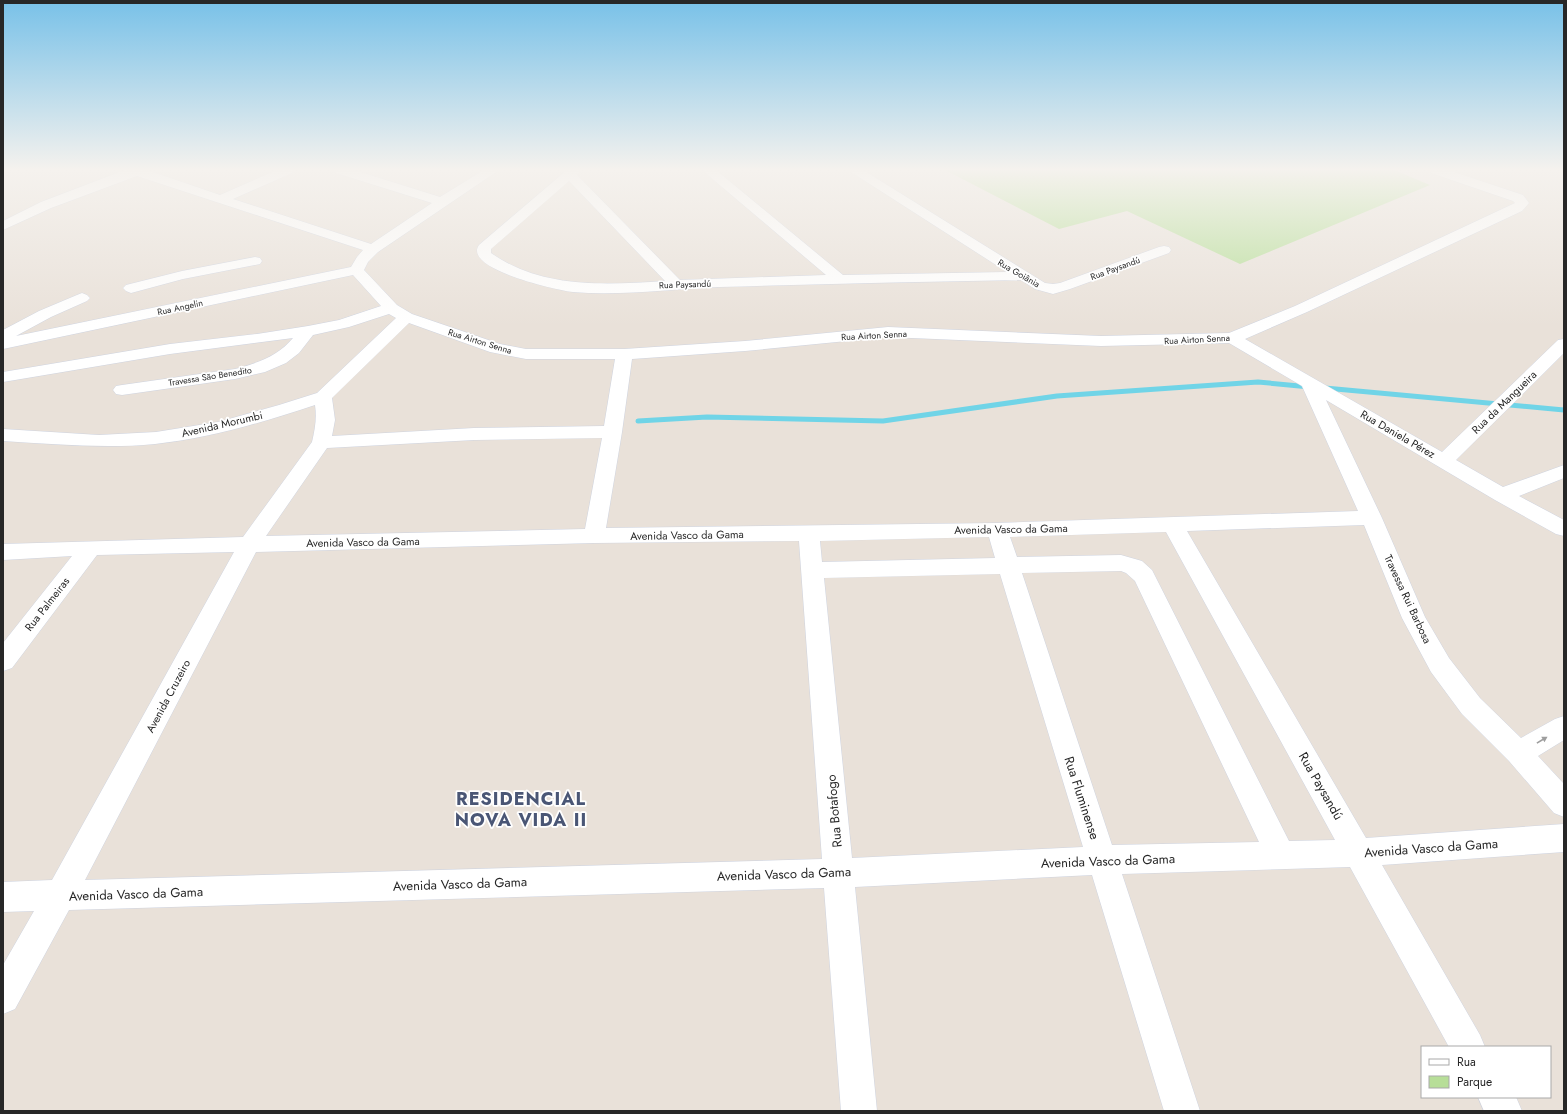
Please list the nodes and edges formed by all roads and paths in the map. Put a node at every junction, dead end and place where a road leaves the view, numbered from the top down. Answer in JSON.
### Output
{"nodes":[{"id":1,"x":291,"y":222,"type":"edge"},
{"id":2,"x":413,"y":222,"type":"edge"},
{"id":3,"x":514,"y":222,"type":"edge"},
{"id":4,"x":619,"y":222,"type":"edge"},
{"id":5,"x":770,"y":222,"type":"edge"},
{"id":6,"x":936,"y":222,"type":"edge"},
{"id":7,"x":1488,"y":222,"type":"edge"},
{"id":8,"x":373,"y":249,"type":"junction"},
{"id":9,"x":1164,"y":250,"type":"dead end"},
{"id":10,"x":255,"y":261,"type":"dead end"},
{"id":11,"x":357,"y":270,"type":"junction"},
{"id":12,"x":1021,"y":276,"type":"junction"},
{"id":13,"x":166,"y":279,"type":"junction"},
{"id":14,"x":840,"y":280,"type":"junction"},
{"id":15,"x":676,"y":284,"type":"junction"},
{"id":16,"x":1065,"y":286,"type":"joint"},
{"id":17,"x":131,"y":288,"type":"dead end"},
{"id":18,"x":82,"y":298,"type":"dead end"},
{"id":19,"x":170,"y":309,"type":"junction"},
{"id":20,"x":398,"y":312,"type":"junction"},
{"id":21,"x":308,"y":331,"type":"junction"},
{"id":22,"x":3,"y":337,"type":"edge"},
{"id":23,"x":1232,"y":338,"type":"junction"},
{"id":24,"x":3,"y":344,"type":"edge"},
{"id":25,"x":1564,"y":344,"type":"edge"},
{"id":26,"x":624,"y":354,"type":"junction"},
{"id":27,"x":3,"y":377,"type":"edge"},
{"id":28,"x":1315,"y":388,"type":"junction"},
{"id":29,"x":122,"y":390,"type":"dead end"},
{"id":30,"x":323,"y":397,"type":"junction"},
{"id":31,"x":613,"y":432,"type":"junction"},
{"id":32,"x":3,"y":435,"type":"edge"},
{"id":33,"x":320,"y":442,"type":"junction"},
{"id":34,"x":1444,"y":461,"type":"junction"},
{"id":35,"x":1564,"y":471,"type":"edge"},
{"id":36,"x":1502,"y":496,"type":"junction"},
{"id":37,"x":1372,"y":518,"type":"junction"},
{"id":38,"x":1173,"y":525,"type":"junction"},
{"id":39,"x":1564,"y":529,"type":"edge"},
{"id":40,"x":997,"y":530,"type":"junction"},
{"id":41,"x":809,"y":534,"type":"junction"},
{"id":42,"x":594,"y":536,"type":"junction"},
{"id":43,"x":249,"y":545,"type":"junction"},
{"id":44,"x":91,"y":548,"type":"junction"},
{"id":45,"x":3,"y":552,"type":"edge"},
{"id":46,"x":1008,"y":565,"type":"junction"},
{"id":47,"x":812,"y":570,"type":"junction"},
{"id":48,"x":3,"y":661,"type":"edge"},
{"id":49,"x":1564,"y":726,"type":"edge"},
{"id":50,"x":1519,"y":753,"type":"junction"},
{"id":51,"x":1564,"y":804,"type":"edge"},
{"id":52,"x":1564,"y":838,"type":"edge"},
{"id":53,"x":1360,"y":853,"type":"junction"},
{"id":54,"x":1281,"y":855,"type":"junction"},
{"id":55,"x":1101,"y":860,"type":"junction"},
{"id":56,"x":839,"y":873,"type":"junction"},
{"id":57,"x":60,"y":896,"type":"junction"},
{"id":58,"x":3,"y":897,"type":"edge"},
{"id":59,"x":3,"y":996,"type":"edge"},
{"id":60,"x":1467,"y":1046,"type":"edge"},
{"id":61,"x":1497,"y":1098,"type":"edge"},
{"id":62,"x":859,"y":1111,"type":"edge"},
{"id":63,"x":1182,"y":1111,"type":"edge"},
{"id":64,"x":1504,"y":1111,"type":"edge"}],
"edges":[{"from":1,"to":8,"type":"street"},
{"from":2,"to":8,"type":"street"},
{"from":3,"to":15,"type":"street","name":"Rua Paysandú"},
{"from":4,"to":15,"type":"street"},
{"from":5,"to":14,"type":"street"},
{"from":6,"to":12,"type":"street","name":"Rua Goiânia"},
{"from":7,"to":23,"type":"street","name":"Rua Airton Senna"},
{"from":8,"to":11,"type":"street"},
{"from":9,"to":16,"type":"street","name":"Rua Paysandú"},
{"from":10,"to":13,"type":"street"},
{"from":11,"to":19,"type":"street","name":"Rua Angelin"},
{"from":11,"to":20,"type":"street","name":"Rua Airton Senna"},
{"from":12,"to":14,"type":"street","name":"Rua Paysandú"},
{"from":12,"to":16,"type":"street","name":"Rua Goiânia"},
{"from":13,"to":17,"type":"street"},
{"from":13,"to":19,"type":"street"},
{"from":14,"to":15,"type":"street","name":"Rua Paysandú"},
{"from":18,"to":22,"type":"street"},
{"from":19,"to":24,"type":"street","name":"Rua Angelin"},
{"from":20,"to":21,"type":"street"},
{"from":20,"to":26,"type":"street","name":"Rua Airton Senna"},
{"from":20,"to":30,"type":"street","name":"Avenida Morumbi"},
{"from":21,"to":27,"type":"street"},
{"from":21,"to":29,"type":"street","name":"Travessa São Benedito"},
{"from":23,"to":26,"type":"street","name":"Rua Airton Senna"},
{"from":23,"to":28,"type":"street","name":"Rua Daniela Pérez"},
{"from":25,"to":34,"type":"street","name":"Rua da Mangueira"},
{"from":26,"to":31,"type":"street"},
{"from":28,"to":34,"type":"street","name":"Rua Daniela Pérez"},
{"from":28,"to":37,"type":"street","name":"Travessa Rui Barbosa"},
{"from":30,"to":32,"type":"street","name":"Avenida Morumbi"},
{"from":30,"to":33,"type":"street","name":"Avenida Cruzeiro"},
{"from":31,"to":33,"type":"street"},
{"from":31,"to":42,"type":"street"},
{"from":33,"to":43,"type":"street","name":"Avenida Cruzeiro"},
{"from":34,"to":36,"type":"street","name":"Rua Daniela Pérez"},
{"from":35,"to":36,"type":"street"},
{"from":36,"to":39,"type":"street","name":"Rua Daniela Pérez"},
{"from":37,"to":38,"type":"street","name":"Avenida Vasco da Gama"},
{"from":37,"to":50,"type":"street","name":"Travessa Rui Barbosa"},
{"from":38,"to":40,"type":"street","name":"Avenida Vasco da Gama"},
{"from":38,"to":53,"type":"street","name":"Rua Paysandú"},
{"from":40,"to":41,"type":"street","name":"Avenida Vasco da Gama"},
{"from":40,"to":46,"type":"street","name":"Rua Fluminense"},
{"from":41,"to":42,"type":"street","name":"Avenida Vasco da Gama"},
{"from":41,"to":47,"type":"street","name":"Rua Botafogo"},
{"from":42,"to":43,"type":"street","name":"Avenida Vasco da Gama"},
{"from":43,"to":44,"type":"street","name":"Avenida Vasco da Gama"},
{"from":43,"to":57,"type":"street","name":"Avenida Cruzeiro"},
{"from":44,"to":45,"type":"street","name":"Avenida Vasco da Gama"},
{"from":44,"to":48,"type":"street","name":"Rua Palmeiras"},
{"from":46,"to":47,"type":"street"},
{"from":46,"to":54,"type":"street"},
{"from":46,"to":55,"type":"street","name":"Rua Fluminense"},
{"from":47,"to":56,"type":"street","name":"Rua Botafogo"},
{"from":50,"to":49,"type":"street","one_way":true},
{"from":50,"to":51,"type":"street","name":"Travessa Rui Barbosa"},
{"from":52,"to":53,"type":"street","name":"Avenida Vasco da Gama"},
{"from":53,"to":54,"type":"street","name":"Avenida Vasco da Gama"},
{"from":53,"to":60,"type":"street","name":"Rua Paysandú"},
{"from":54,"to":55,"type":"street","name":"Avenida Vasco da Gama"},
{"from":55,"to":56,"type":"street","name":"Avenida Vasco da Gama"},
{"from":55,"to":63,"type":"street","name":"Rua Fluminense"},
{"from":56,"to":57,"type":"street","name":"Avenida Vasco da Gama"},
{"from":56,"to":62,"type":"street","name":"Rua Botafogo"},
{"from":57,"to":58,"type":"street","name":"Avenida Vasco da Gama"},
{"from":57,"to":59,"type":"street","name":"Avenida Cruzeiro"},
{"from":61,"to":64,"type":"street"}]}
